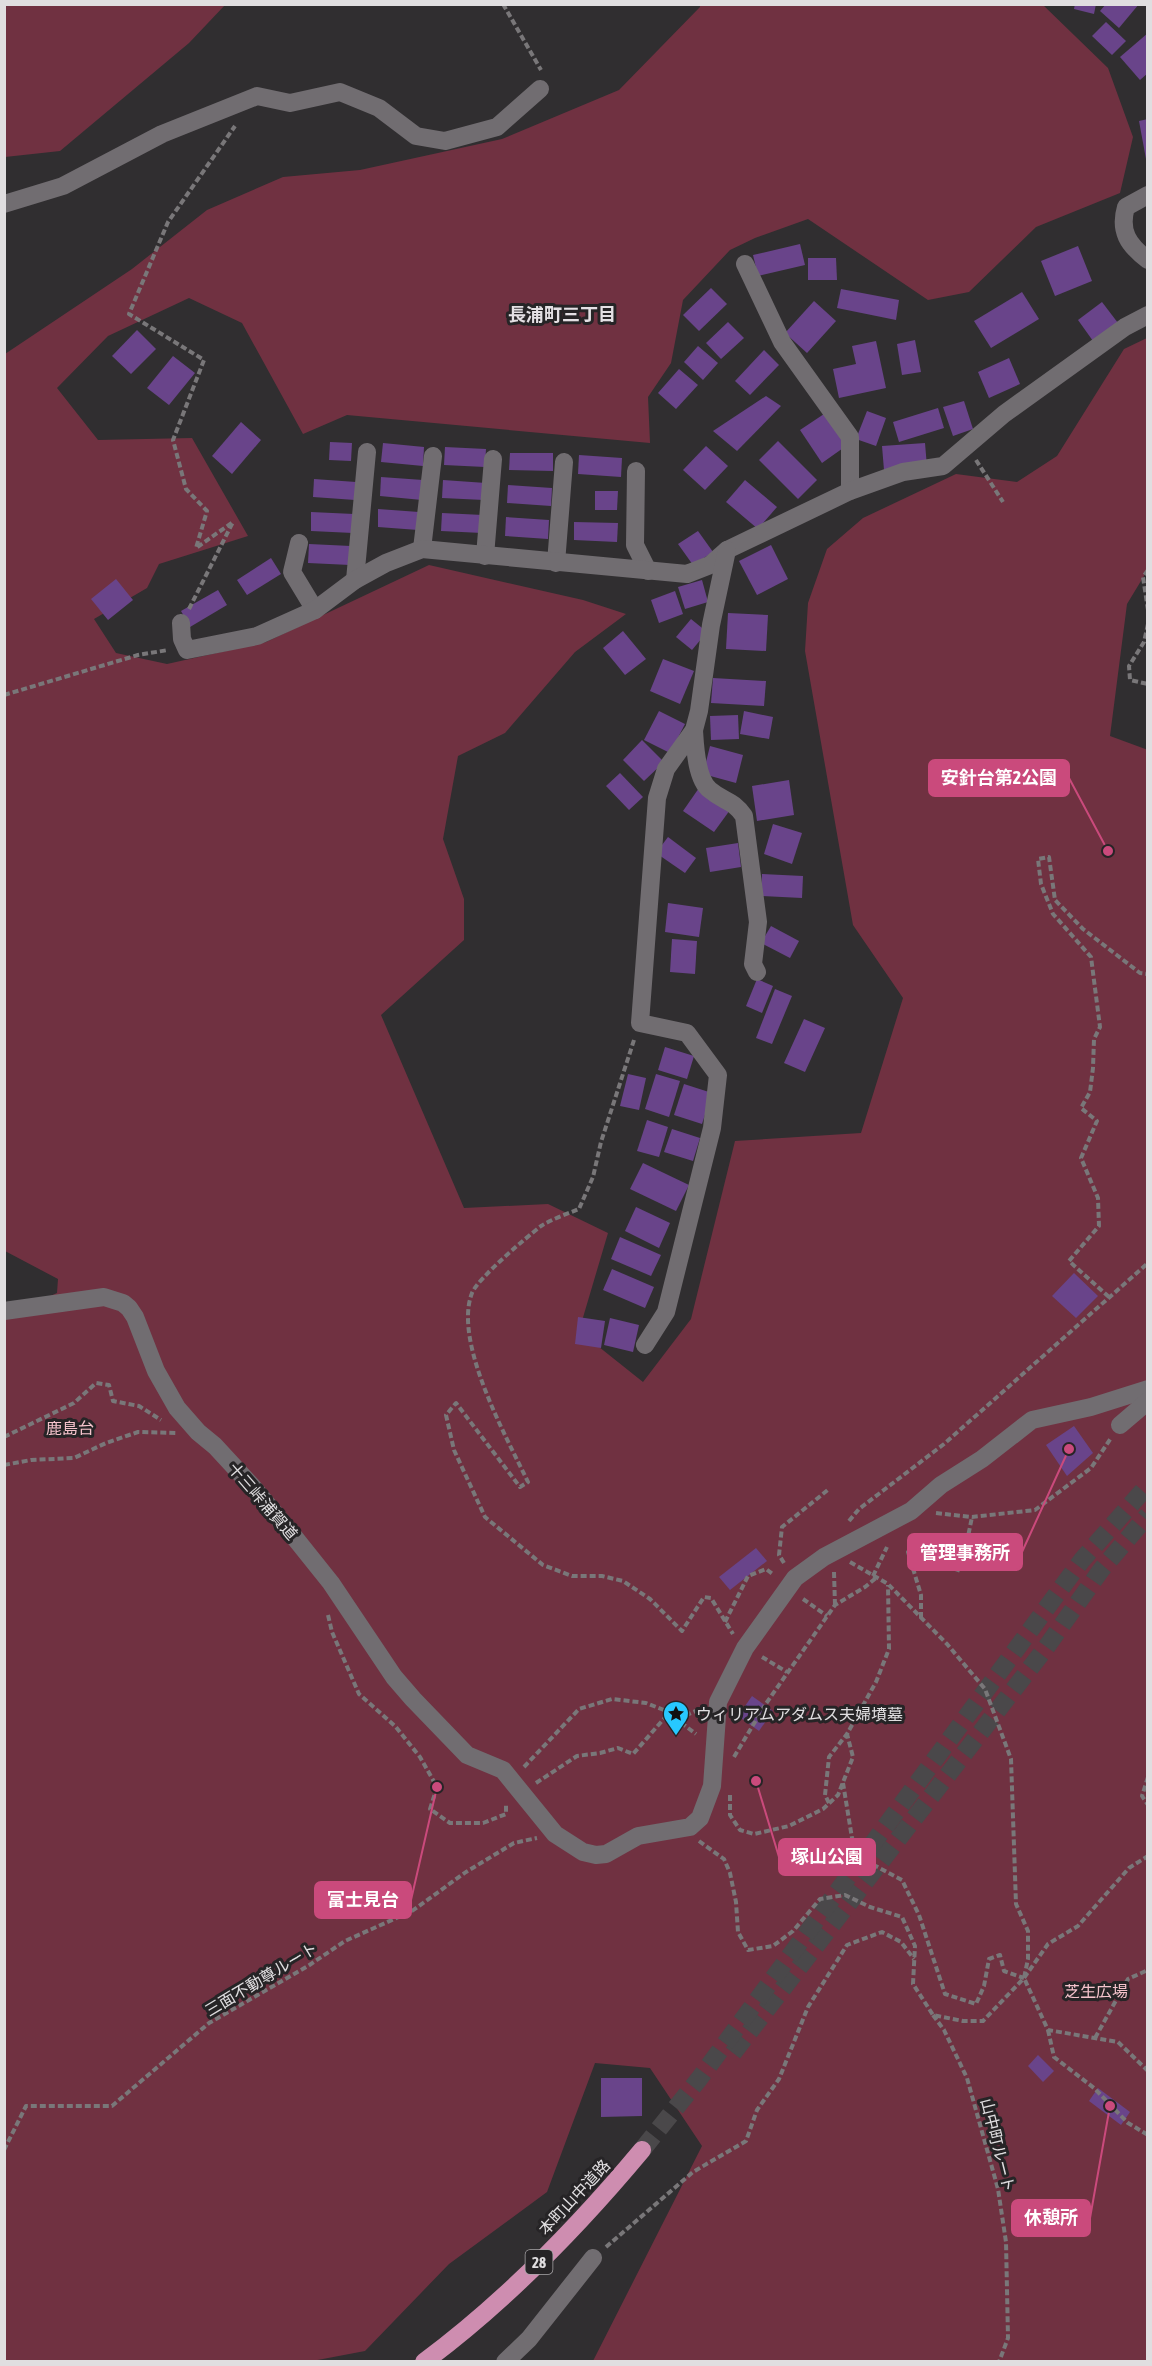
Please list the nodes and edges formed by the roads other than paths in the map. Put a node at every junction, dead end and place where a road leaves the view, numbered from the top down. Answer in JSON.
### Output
{"nodes":[{"id":1,"x":540,"y":89,"type":"road end"},
{"id":2,"x":1148,"y":195,"type":"edge"},
{"id":3,"x":4,"y":204,"type":"edge"},
{"id":4,"x":1148,"y":260,"type":"edge"},
{"id":5,"x":745,"y":264,"type":"dead end"},
{"id":6,"x":1148,"y":315,"type":"edge"},
{"id":7,"x":367,"y":452,"type":"dead end"},
{"id":8,"x":433,"y":456,"type":"dead end"},
{"id":9,"x":494,"y":459,"type":"dead end"},
{"id":10,"x":564,"y":462,"type":"dead end"},
{"id":11,"x":636,"y":471,"type":"dead end"},
{"id":12,"x":850,"y":491,"type":"junction"},
{"id":13,"x":299,"y":543,"type":"dead end"},
{"id":14,"x":422,"y":549,"type":"junction"},
{"id":15,"x":727,"y":550,"type":"junction"},
{"id":16,"x":485,"y":555,"type":"junction"},
{"id":17,"x":556,"y":563,"type":"junction"},
{"id":18,"x":648,"y":571,"type":"junction"},
{"id":19,"x":355,"y":580,"type":"junction"},
{"id":20,"x":315,"y":609,"type":"junction"},
{"id":21,"x":182,"y":622,"type":"road end"},
{"id":22,"x":694,"y":730,"type":"junction"},
{"id":23,"x":757,"y":972,"type":"dead end"},
{"id":24,"x":4,"y":1311,"type":"edge"},
{"id":25,"x":645,"y":1345,"type":"dead end"},
{"id":26,"x":1148,"y":1389,"type":"edge"},
{"id":27,"x":1148,"y":1401,"type":"edge"},
{"id":28,"x":1120,"y":1425,"type":"road end"},
{"id":29,"x":593,"y":2258,"type":"road end"},
{"id":30,"x":424,"y":2361,"type":"edge"},
{"id":31,"x":444,"y":2361,"type":"edge"},
{"id":32,"x":505,"y":2361,"type":"edge"}],
"edges":[{"from":1,"to":3,"type":"street"},
{"from":2,"to":4,"type":"street"},
{"from":5,"to":12,"type":"street"},
{"from":6,"to":12,"type":"street"},
{"from":7,"to":19,"type":"street"},
{"from":8,"to":14,"type":"street"},
{"from":9,"to":16,"type":"street"},
{"from":10,"to":17,"type":"street"},
{"from":11,"to":18,"type":"street"},
{"from":12,"to":15,"type":"street"},
{"from":13,"to":20,"type":"street"},
{"from":14,"to":16,"type":"street"},
{"from":14,"to":19,"type":"street"},
{"from":15,"to":18,"type":"street"},
{"from":15,"to":22,"type":"street"},
{"from":16,"to":17,"type":"street"},
{"from":17,"to":18,"type":"street"},
{"from":19,"to":20,"type":"street"},
{"from":20,"to":21,"type":"street"},
{"from":22,"to":23,"type":"street"},
{"from":22,"to":25,"type":"street"},
{"from":24,"to":26,"type":"street","name":"十三峠浦賀道"},
{"from":27,"to":28,"type":"street"},
{"from":29,"to":32,"type":"street"},
{"from":30,"to":31,"type":"highway","name":"本町山中道路","number":"28"}]}
